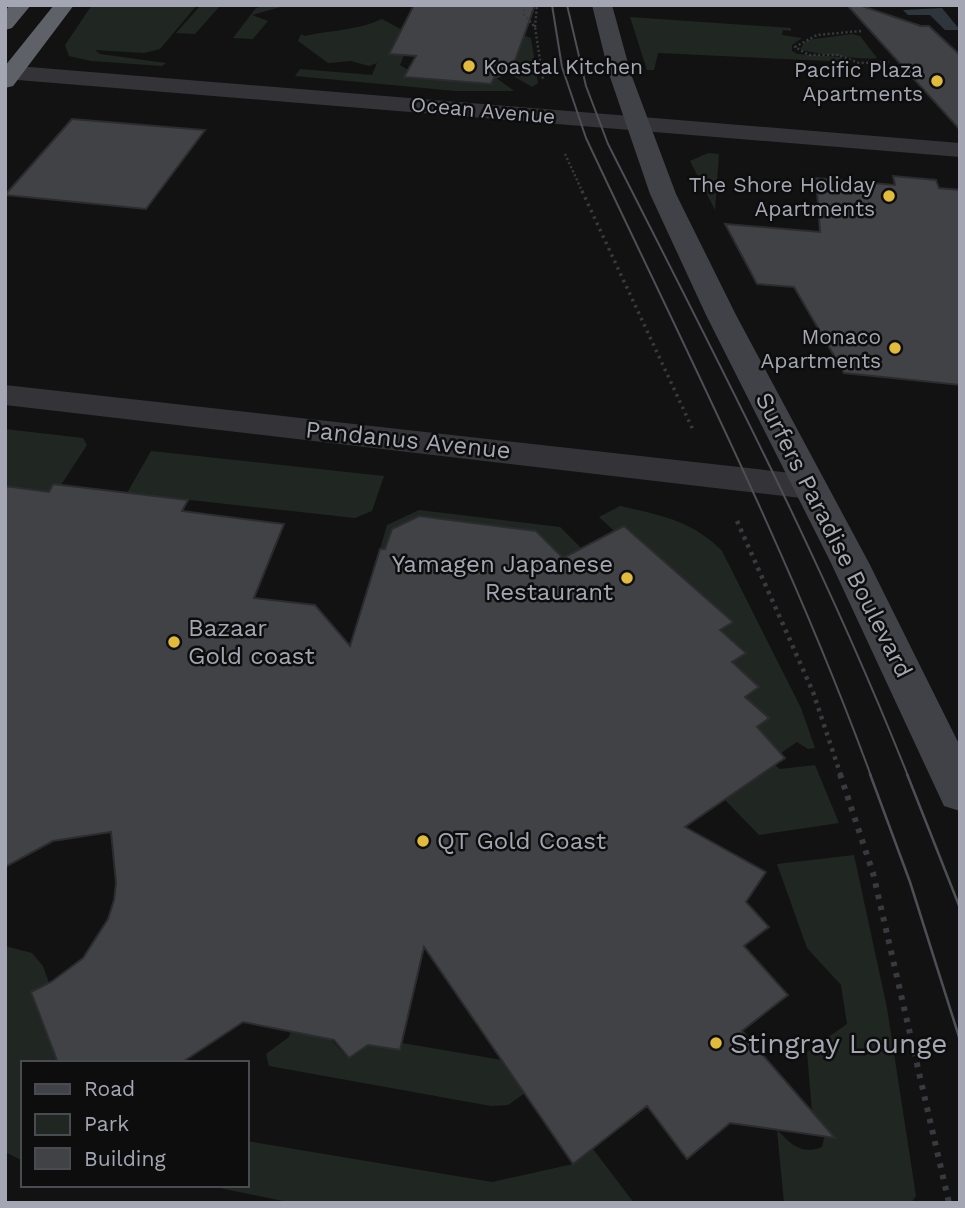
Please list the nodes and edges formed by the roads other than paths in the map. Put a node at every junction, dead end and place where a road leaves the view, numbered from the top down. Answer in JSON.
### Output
{"nodes":[{"id":1,"x":21,"y":5,"type":"edge"},
{"id":2,"x":64,"y":5,"type":"edge"},
{"id":3,"x":602,"y":5,"type":"edge"},
{"id":4,"x":5,"y":24,"type":"edge"},
{"id":5,"x":8,"y":75,"type":"edge"},
{"id":6,"x":638,"y":125,"type":"junction"},
{"id":7,"x":960,"y":150,"type":"edge"},
{"id":8,"x":5,"y":395,"type":"edge"},
{"id":9,"x":810,"y":487,"type":"junction"},
{"id":10,"x":960,"y":792,"type":"edge"}],
"edges":[{"from":1,"to":4,"type":"highway"},
{"from":2,"to":5,"type":"highway"},
{"from":3,"to":6,"type":"street","name":"Surfers Paradise Boulevard"},
{"from":5,"to":6,"type":"street","name":"Ocean Avenue"},
{"from":6,"to":7,"type":"street","name":"Ocean Avenue"},
{"from":6,"to":9,"type":"street","name":"Surfers Paradise Boulevard"},
{"from":8,"to":9,"type":"street","name":"Pandanus Avenue"},
{"from":9,"to":10,"type":"street","name":"Surfers Paradise Boulevard"}]}
